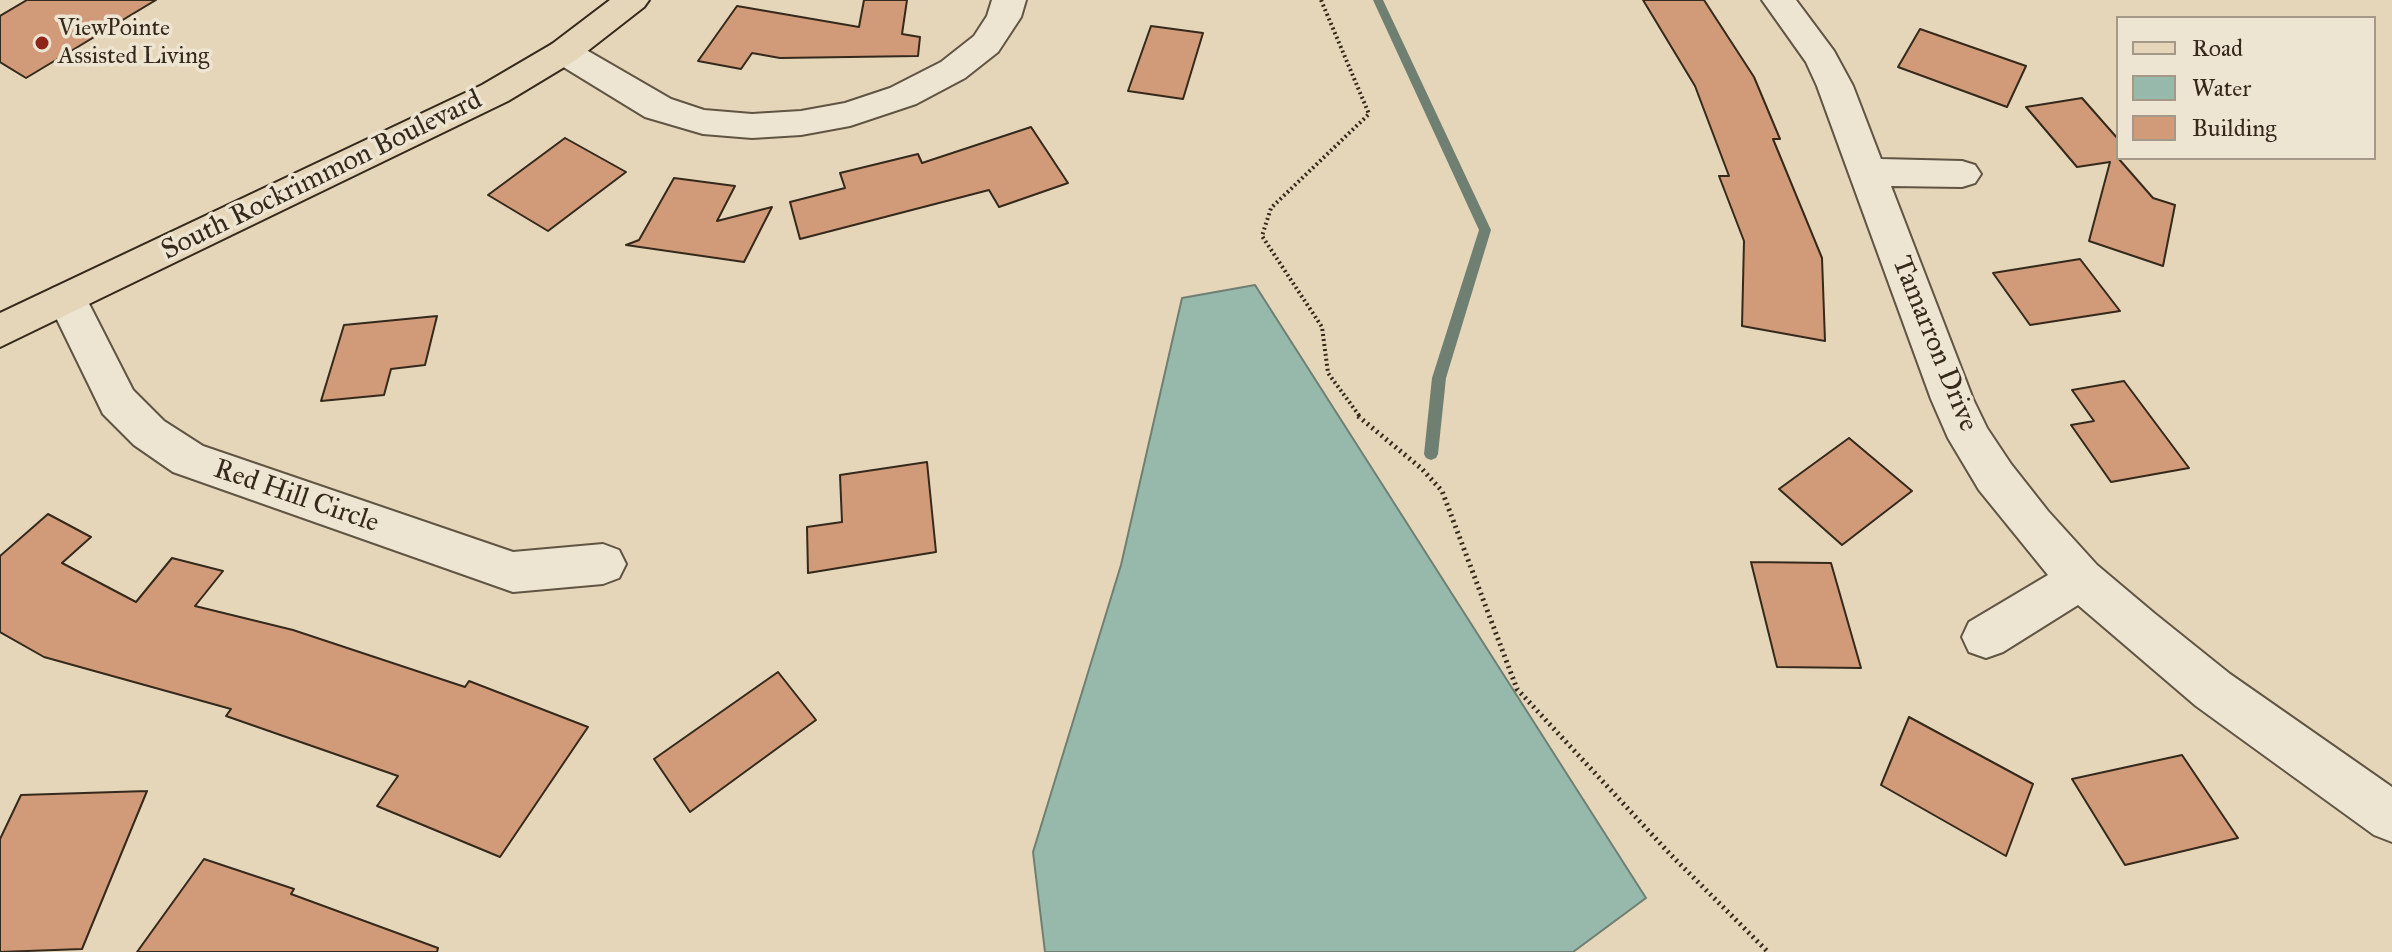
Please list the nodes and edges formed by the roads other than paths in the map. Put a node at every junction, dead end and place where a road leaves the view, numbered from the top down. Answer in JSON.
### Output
{"nodes":[{"id":1,"x":632,"y":0,"type":"edge"},
{"id":2,"x":1009,"y":0,"type":"edge"},
{"id":3,"x":1779,"y":0,"type":"edge"},
{"id":4,"x":564,"y":52,"type":"junction"},
{"id":5,"x":1867,"y":172,"type":"junction"},
{"id":6,"x":1962,"y":174,"type":"dead end"},
{"id":7,"x":67,"y":299,"type":"junction"},
{"id":8,"x":0,"y":331,"type":"edge"},
{"id":9,"x":603,"y":564,"type":"dead end"},
{"id":10,"x":2081,"y":579,"type":"junction"},
{"id":11,"x":1986,"y":637,"type":"dead end"},
{"id":12,"x":2392,"y":817,"type":"edge"}],
"edges":[{"from":1,"to":4,"type":"main road","name":"South Rockrimmon Boulevard"},
{"from":2,"to":4,"type":"street"},
{"from":3,"to":5,"type":"street","name":"Tamarron Drive"},
{"from":4,"to":7,"type":"main road","name":"South Rockrimmon Boulevard"},
{"from":5,"to":6,"type":"street"},
{"from":5,"to":10,"type":"street","name":"Tamarron Drive"},
{"from":7,"to":8,"type":"main road","name":"South Rockrimmon Boulevard"},
{"from":7,"to":9,"type":"street","name":"Red Hill Circle"},
{"from":10,"to":11,"type":"street"},
{"from":10,"to":12,"type":"street","name":"Tamarron Drive"}]}
